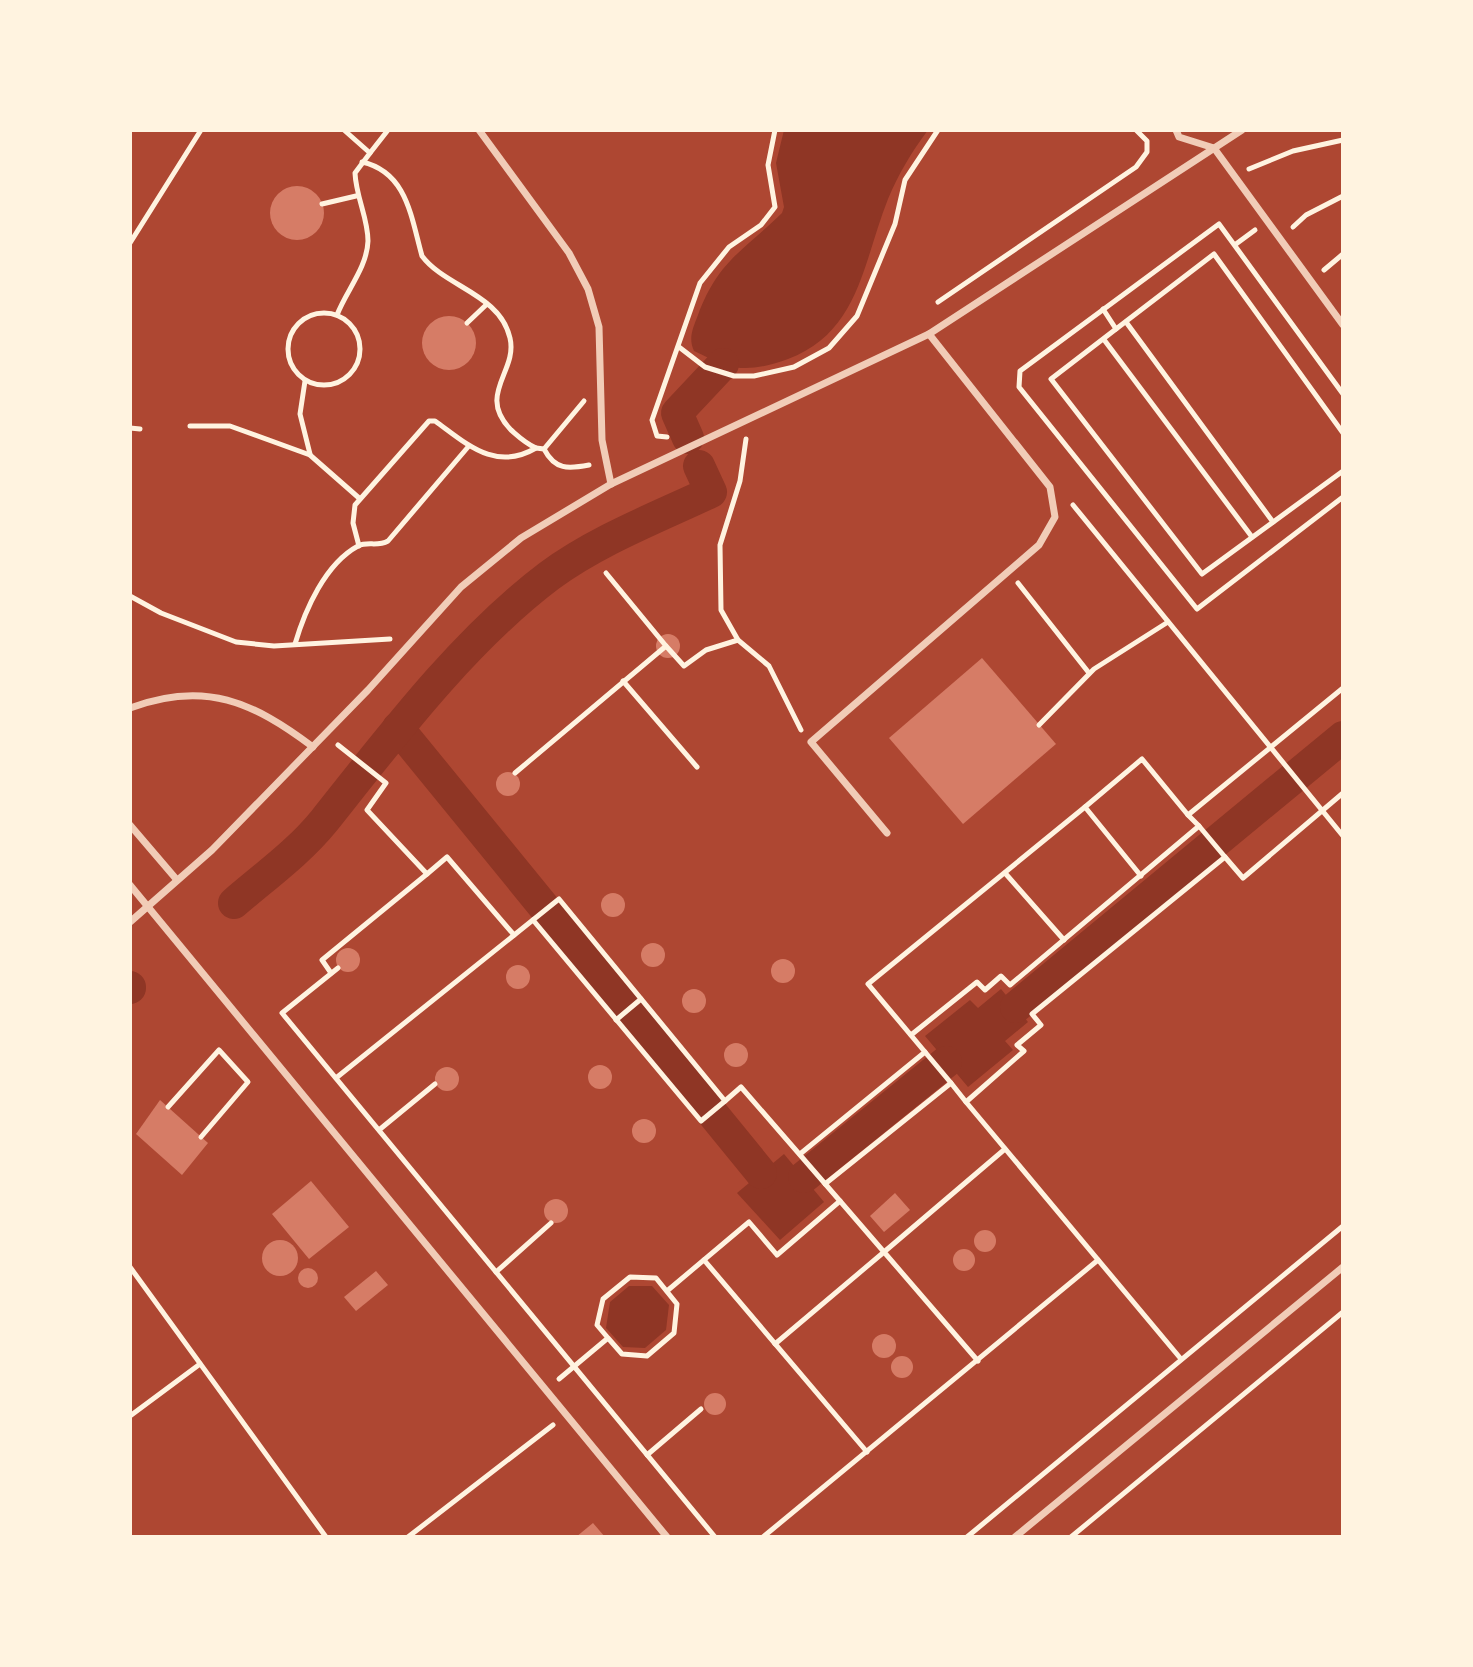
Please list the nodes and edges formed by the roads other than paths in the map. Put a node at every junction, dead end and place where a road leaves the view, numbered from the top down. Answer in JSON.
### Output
{"nodes":[{"id":1,"x":479,"y":130,"type":"edge"},
{"id":2,"x":1176,"y":130,"type":"edge"},
{"id":3,"x":1242,"y":130,"type":"edge"},
{"id":4,"x":1214,"y":148,"type":"junction"},
{"id":5,"x":1343,"y":325,"type":"edge"},
{"id":6,"x":929,"y":334,"type":"junction"},
{"id":7,"x":611,"y":484,"type":"junction"},
{"id":8,"x":130,"y":708,"type":"edge"},
{"id":9,"x":313,"y":747,"type":"junction"},
{"id":10,"x":130,"y":825,"type":"edge"},
{"id":11,"x":887,"y":833,"type":"dead end"},
{"id":12,"x":177,"y":880,"type":"junction"},
{"id":13,"x":130,"y":885,"type":"edge"},
{"id":14,"x":148,"y":907,"type":"junction"},
{"id":15,"x":130,"y":922,"type":"edge"},
{"id":16,"x":1343,"y":1267,"type":"edge"},
{"id":17,"x":667,"y":1537,"type":"edge"},
{"id":18,"x":1015,"y":1537,"type":"edge"}],
"edges":[{"from":1,"to":7,"type":"street"},
{"from":2,"to":4,"type":"street"},
{"from":3,"to":4,"type":"street"},
{"from":4,"to":5,"type":"street"},
{"from":4,"to":6,"type":"street"},
{"from":6,"to":7,"type":"street"},
{"from":6,"to":11,"type":"street"},
{"from":7,"to":9,"type":"street"},
{"from":8,"to":9,"type":"street"},
{"from":9,"to":12,"type":"street"},
{"from":10,"to":12,"type":"street"},
{"from":12,"to":14,"type":"street"},
{"from":13,"to":14,"type":"street"},
{"from":14,"to":15,"type":"street"},
{"from":14,"to":17,"type":"street"},
{"from":16,"to":18,"type":"street"}]}
